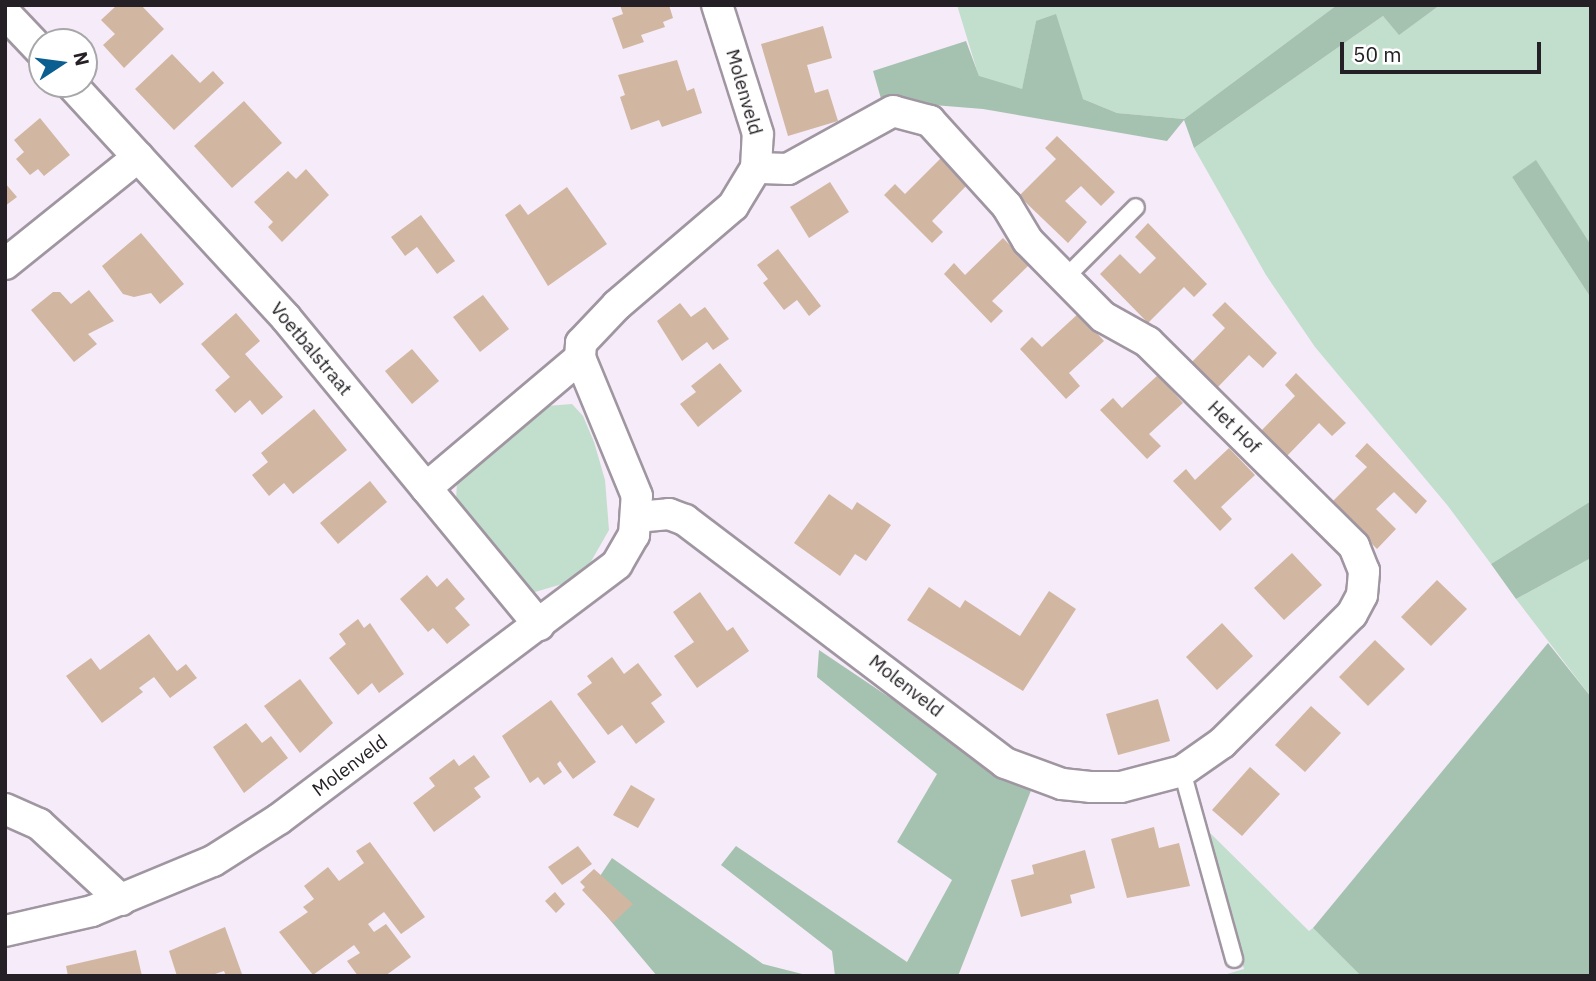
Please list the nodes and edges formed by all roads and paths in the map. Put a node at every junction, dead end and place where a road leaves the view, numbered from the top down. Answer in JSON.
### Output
{"nodes":[{"id":1,"x":717,"y":5,"type":"edge"},
{"id":2,"x":8,"y":22,"type":"edge"},
{"id":3,"x":28,"y":40,"type":"edge"},
{"id":4,"x":84,"y":98,"type":"edge"},
{"id":5,"x":138,"y":157,"type":"junction"},
{"id":6,"x":756,"y":167,"type":"junction"},
{"id":7,"x":1136,"y":207,"type":"dead end"},
{"id":8,"x":5,"y":264,"type":"edge"},
{"id":9,"x":1065,"y":278,"type":"junction"},
{"id":10,"x":580,"y":358,"type":"junction"},
{"id":11,"x":426,"y":488,"type":"junction"},
{"id":12,"x":636,"y":517,"type":"junction"},
{"id":13,"x":539,"y":625,"type":"junction"},
{"id":14,"x":1182,"y":771,"type":"junction"},
{"id":15,"x":1035,"y":776,"type":"joint"},
{"id":16,"x":5,"y":809,"type":"edge"},
{"id":17,"x":121,"y":900,"type":"junction"},
{"id":18,"x":5,"y":932,"type":"edge"},
{"id":19,"x":1234,"y":959,"type":"dead end"}],
"edges":[{"from":1,"to":6,"type":"street","name":"Molenveld"},
{"from":2,"to":3,"type":"street"},
{"from":4,"to":5,"type":"street","name":"Voetbalstraat"},
{"from":5,"to":8,"type":"street"},
{"from":5,"to":11,"type":"street","name":"Voetbalstraat"},
{"from":6,"to":9,"type":"street","name":"Het Hof"},
{"from":6,"to":10,"type":"street","name":"Molenveld"},
{"from":7,"to":9,"type":"lane"},
{"from":9,"to":14,"type":"street","name":"Het Hof"},
{"from":10,"to":11,"type":"street","name":"Molenveld"},
{"from":10,"to":12,"type":"street","name":"Molenveld"},
{"from":11,"to":13,"type":"street","name":"Voetbalstraat"},
{"from":12,"to":13,"type":"street","name":"Molenveld"},
{"from":12,"to":15,"type":"street","name":"Molenveld"},
{"from":13,"to":17,"type":"street","name":"Molenveld"},
{"from":14,"to":15,"type":"street","name":"Het Hof"},
{"from":14,"to":19,"type":"lane"},
{"from":16,"to":17,"type":"street"},
{"from":17,"to":18,"type":"street","name":"Molenveld"}]}
